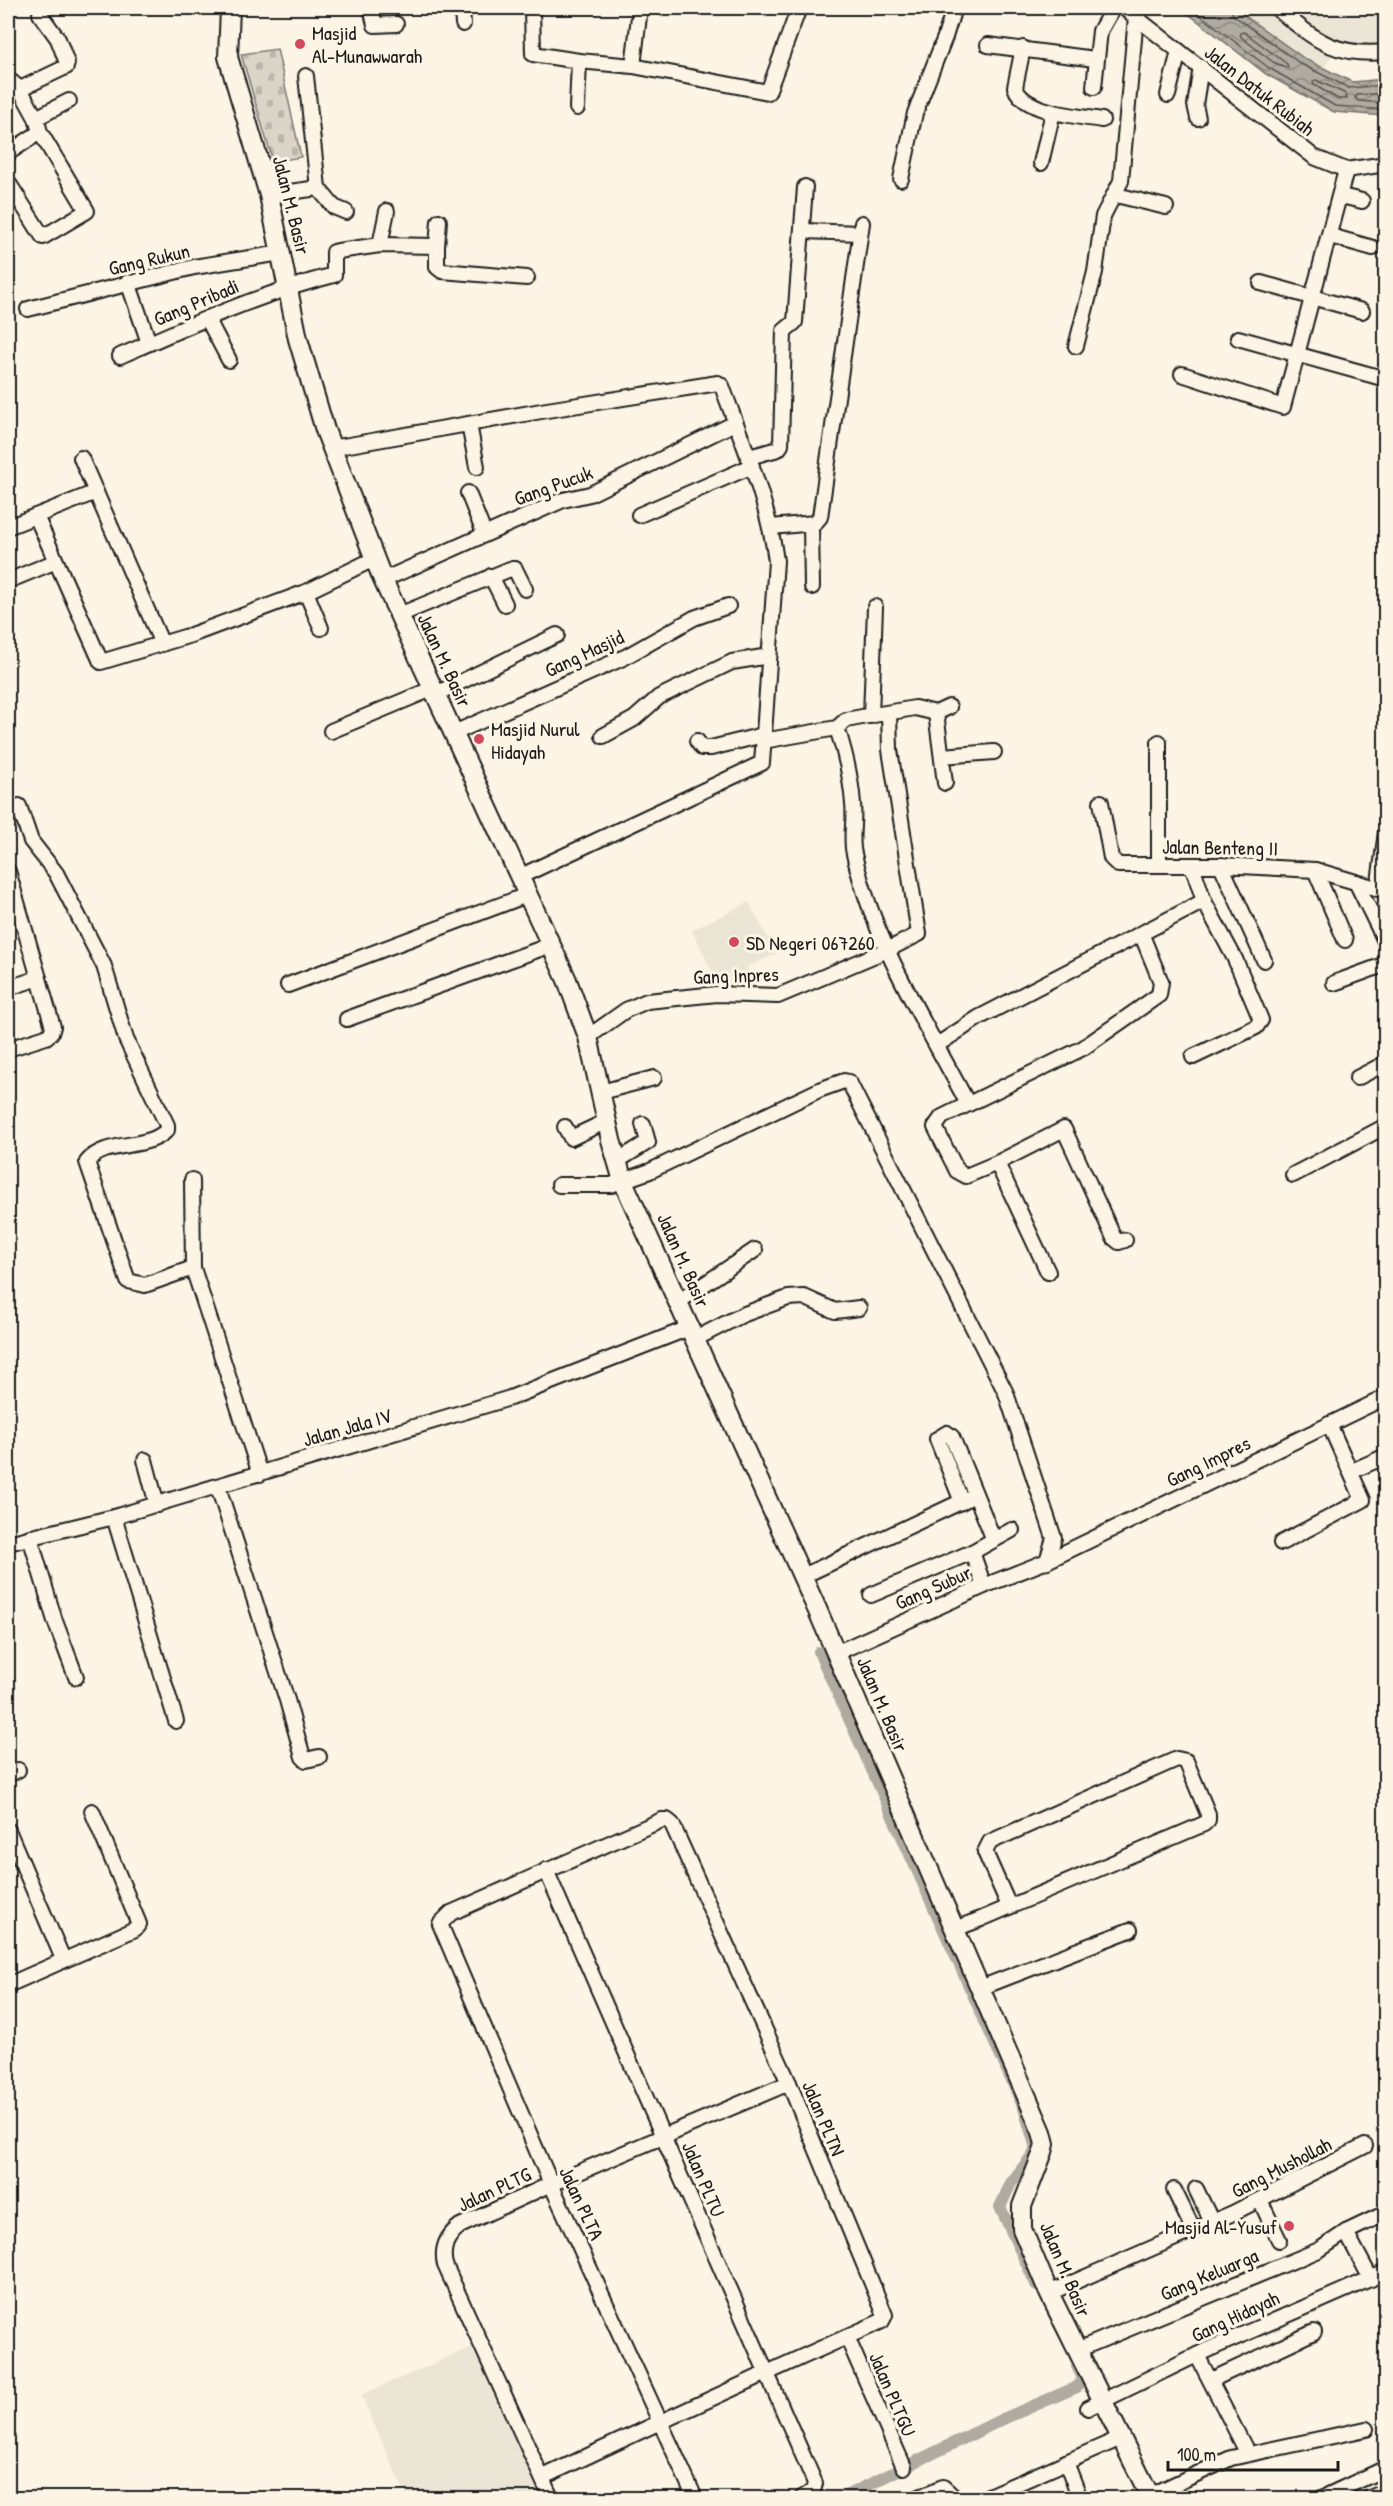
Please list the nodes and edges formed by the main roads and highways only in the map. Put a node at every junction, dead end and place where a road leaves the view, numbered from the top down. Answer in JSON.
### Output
{"nodes":[{"id":1,"x":230,"y":8,"type":"edge"},
{"id":2,"x":1148,"y":2498,"type":"edge"}],
"edges":[{"from":1,"to":2,"type":"main road","name":"Jalan M. Basir"}]}
